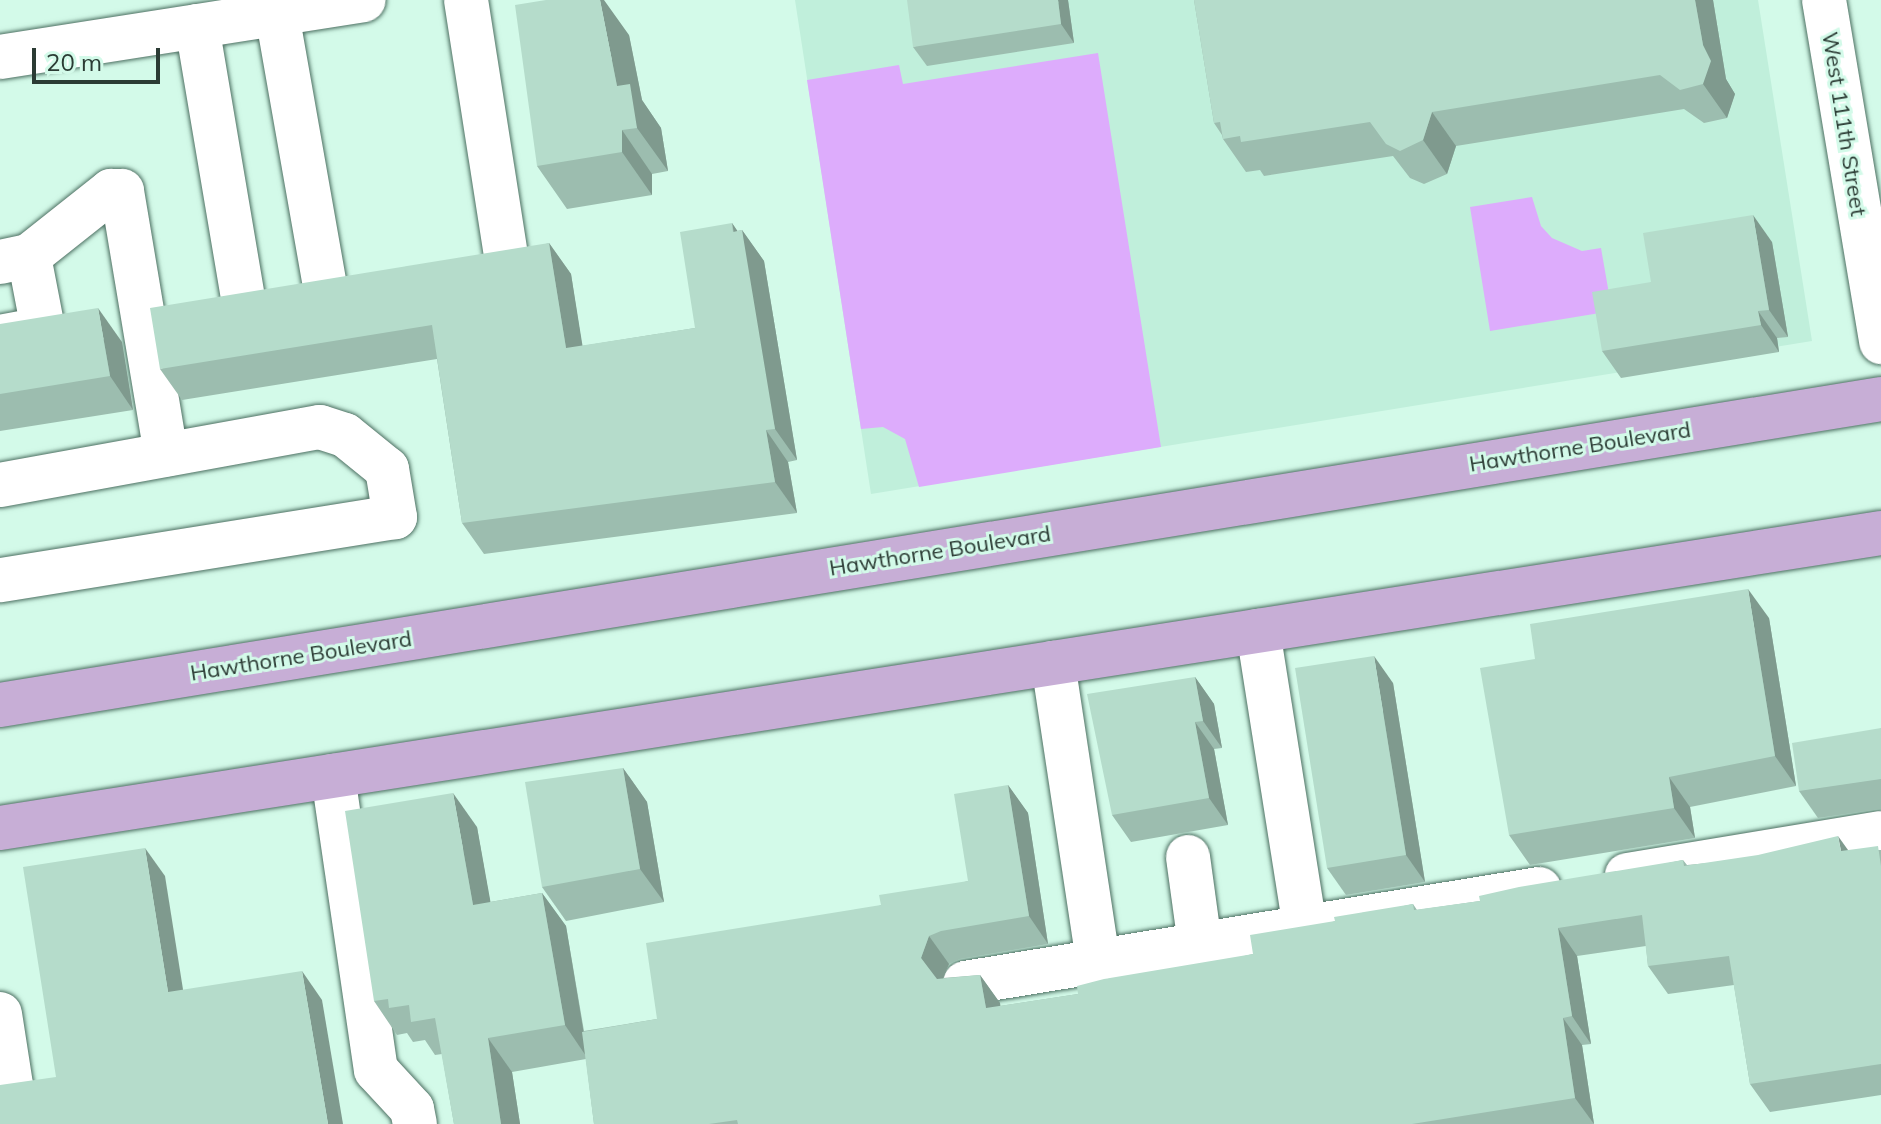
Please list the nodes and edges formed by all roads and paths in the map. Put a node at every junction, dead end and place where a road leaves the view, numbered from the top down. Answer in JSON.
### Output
{"nodes":[{"id":1,"x":466,"y":0,"type":"edge"},
{"id":2,"x":1824,"y":0,"type":"edge"},
{"id":3,"x":343,"y":2,"type":"edge"},
{"id":4,"x":277,"y":14,"type":"junction"},
{"id":5,"x":197,"y":26,"type":"junction"},
{"id":6,"x":0,"y":57,"type":"edge"},
{"id":7,"x":506,"y":254,"type":"edge"},
{"id":8,"x":15,"y":259,"type":"edge"},
{"id":9,"x":326,"y":291,"type":"edge"},
{"id":10,"x":243,"y":298,"type":"edge"},
{"id":11,"x":0,"y":337,"type":"edge"},
{"id":12,"x":1881,"y":342,"type":"edge"},
{"id":13,"x":1881,"y":399,"type":"edge"},
{"id":14,"x":166,"y":454,"type":"junction"},
{"id":15,"x":0,"y":485,"type":"edge"},
{"id":16,"x":1881,"y":533,"type":"edge"},
{"id":17,"x":0,"y":580,"type":"edge"},
{"id":18,"x":1258,"y":631,"type":"junction"},
{"id":19,"x":1053,"y":663,"type":"junction"},
{"id":20,"x":0,"y":705,"type":"edge"},
{"id":21,"x":333,"y":776,"type":"junction"},
{"id":22,"x":0,"y":828,"type":"edge"},
{"id":23,"x":1881,"y":833,"type":"edge"},
{"id":24,"x":1188,"y":857,"type":"dead end"},
{"id":25,"x":1305,"y":928,"type":"junction"},
{"id":26,"x":1200,"y":945,"type":"junction"},
{"id":27,"x":1098,"y":962,"type":"junction"},
{"id":28,"x":965,"y":983,"type":"edge"},
{"id":29,"x":0,"y":1014,"type":"edge"},
{"id":30,"x":0,"y":1087,"type":"edge"},
{"id":31,"x":415,"y":1124,"type":"edge"}],
"edges":[{"from":1,"to":7,"type":"street"},
{"from":2,"to":12,"type":"street","name":"West 111th Street"},
{"from":3,"to":4,"type":"street"},
{"from":4,"to":5,"type":"street"},
{"from":4,"to":9,"type":"street"},
{"from":5,"to":6,"type":"street"},
{"from":5,"to":10,"type":"street"},
{"from":8,"to":11,"type":"street"},
{"from":8,"to":14,"type":"street"},
{"from":13,"to":20,"type":"main road","name":"Hawthorne Boulevard"},
{"from":14,"to":15,"type":"street"},
{"from":14,"to":17,"type":"street"},
{"from":16,"to":18,"type":"main road"},
{"from":18,"to":19,"type":"main road"},
{"from":18,"to":25,"type":"street"},
{"from":19,"to":21,"type":"main road"},
{"from":19,"to":27,"type":"street"},
{"from":21,"to":22,"type":"main road"},
{"from":21,"to":31,"type":"street"},
{"from":23,"to":25,"type":"street"},
{"from":24,"to":26,"type":"street"},
{"from":25,"to":26,"type":"street"},
{"from":26,"to":27,"type":"street"},
{"from":27,"to":28,"type":"street"},
{"from":29,"to":30,"type":"street"}]}
